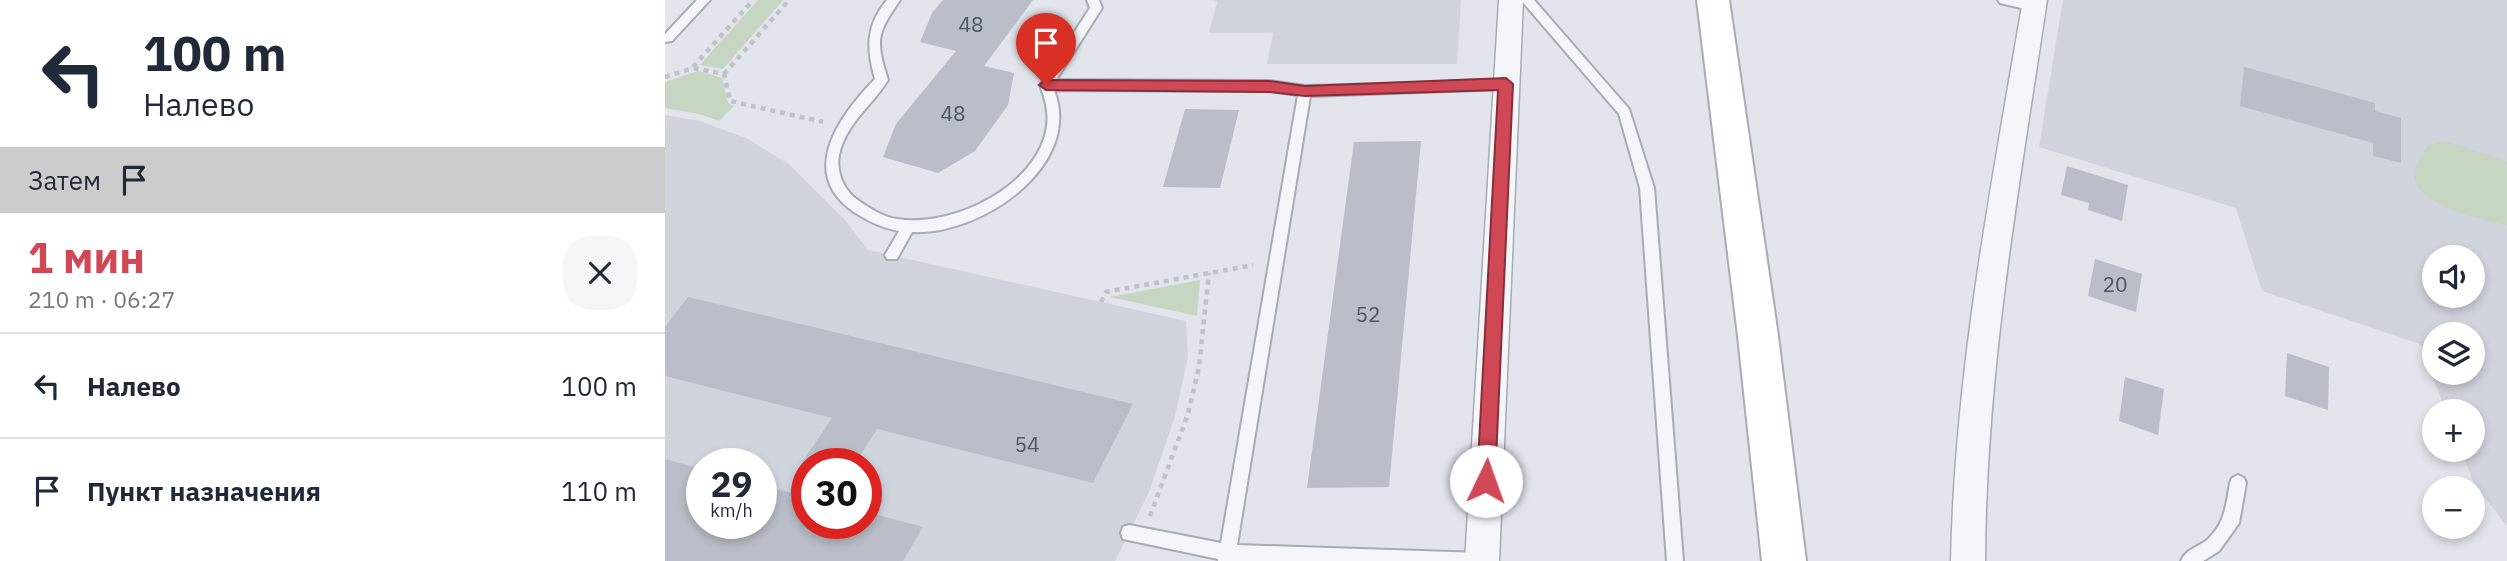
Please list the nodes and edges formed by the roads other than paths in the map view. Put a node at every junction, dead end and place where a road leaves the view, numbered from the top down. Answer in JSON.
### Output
{"nodes":[{"id":1,"x":704,"y":0,"type":"edge"},
{"id":2,"x":894,"y":0,"type":"edge"},
{"id":3,"x":1093,"y":0,"type":"edge"},
{"id":4,"x":1511,"y":0,"type":"edge"},
{"id":5,"x":1527,"y":0,"type":"edge"},
{"id":6,"x":1713,"y":0,"type":"edge"},
{"id":7,"x":2004,"y":0,"type":"edge"},
{"id":8,"x":2034,"y":4,"type":"edge"},
{"id":9,"x":665,"y":37,"type":"edge"},
{"id":10,"x":1506,"y":84,"type":"junction"},
{"id":11,"x":1046,"y":85,"type":"junction"},
{"id":12,"x":1305,"y":91,"type":"junction"},
{"id":13,"x":908,"y":227,"type":"junction"},
{"id":14,"x":892,"y":255,"type":"dead end"},
{"id":15,"x":2238,"y":483,"type":"dead end"},
{"id":16,"x":1135,"y":534,"type":"road end"},
{"id":17,"x":1228,"y":557,"type":"edge"},
{"id":18,"x":1482,"y":561,"type":"edge"},
{"id":19,"x":1675,"y":561,"type":"edge"},
{"id":20,"x":1784,"y":561,"type":"edge"},
{"id":21,"x":1968,"y":561,"type":"edge"},
{"id":22,"x":2189,"y":561,"type":"edge"}],
"edges":[{"from":1,"to":9,"type":"lane"},
{"from":2,"to":13,"type":"lane"},
{"from":3,"to":11,"type":"lane"},
{"from":4,"to":10,"type":"street"},
{"from":5,"to":19,"type":"lane"},
{"from":6,"to":20,"type":"street"},
{"from":7,"to":8,"type":"lane"},
{"from":8,"to":21,"type":"street"},
{"from":10,"to":12,"type":"lane"},
{"from":10,"to":18,"type":"street"},
{"from":11,"to":12,"type":"lane"},
{"from":11,"to":13,"type":"lane"},
{"from":12,"to":17,"type":"lane"},
{"from":13,"to":14,"type":"lane"},
{"from":15,"to":22,"type":"lane"},
{"from":16,"to":17,"type":"lane"},
{"from":17,"to":18,"type":"lane"}]}
